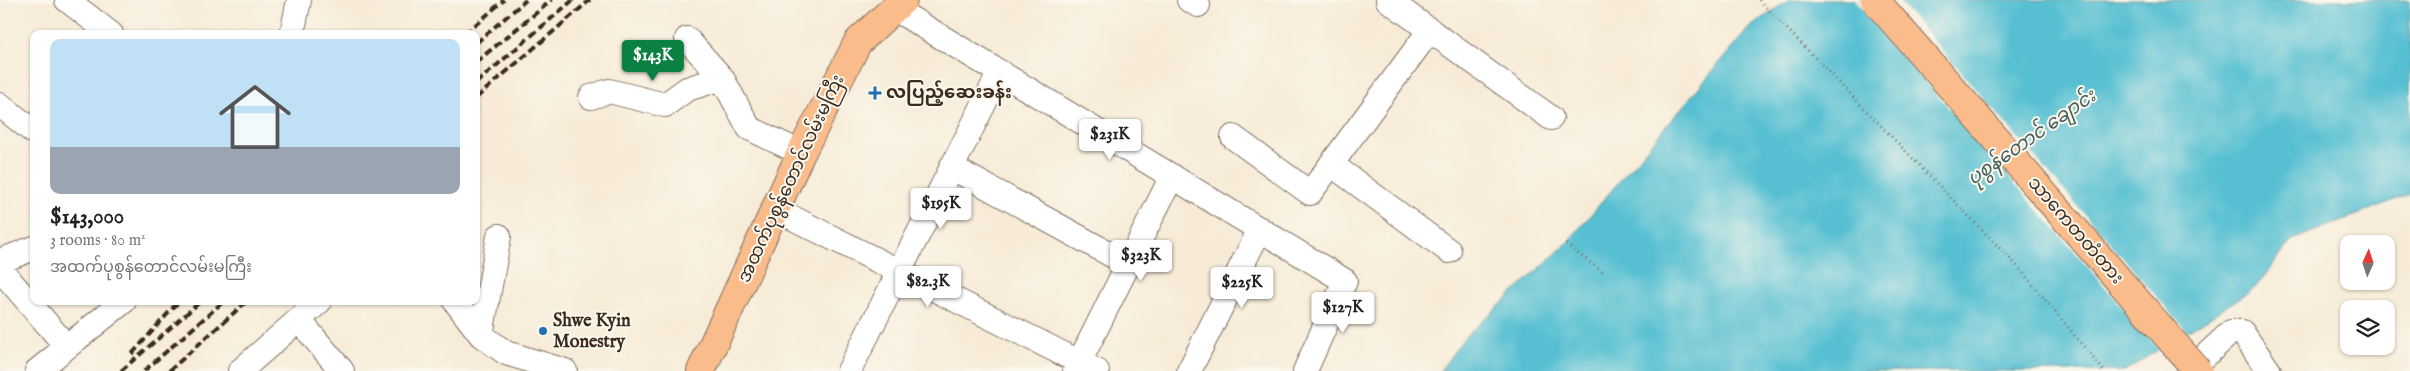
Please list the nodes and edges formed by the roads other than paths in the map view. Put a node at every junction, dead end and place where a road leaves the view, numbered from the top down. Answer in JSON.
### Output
{"nodes":[{"id":1,"x":67,"y":0,"type":"edge"},
{"id":2,"x":299,"y":0,"type":"edge"},
{"id":3,"x":1388,"y":0,"type":"edge"},
{"id":4,"x":1875,"y":0,"type":"edge"},
{"id":5,"x":891,"y":3,"type":"edge"},
{"id":6,"x":106,"y":30,"type":"edge"},
{"id":7,"x":293,"y":30,"type":"edge"},
{"id":8,"x":1430,"y":30,"type":"junction"},
{"id":9,"x":687,"y":39,"type":"dead end"},
{"id":10,"x":1000,"y":72,"type":"junction"},
{"id":11,"x":722,"y":78,"type":"junction"},
{"id":12,"x":591,"y":97,"type":"dead end"},
{"id":13,"x":0,"y":105,"type":"edge"},
{"id":14,"x":1551,"y":118,"type":"dead end"},
{"id":15,"x":30,"y":129,"type":"edge"},
{"id":16,"x":1233,"y":137,"type":"dead end"},
{"id":17,"x":801,"y":153,"type":"junction"},
{"id":18,"x":1331,"y":164,"type":"junction"},
{"id":19,"x":951,"y":167,"type":"junction"},
{"id":20,"x":1172,"y":176,"type":"junction"},
{"id":21,"x":777,"y":210,"type":"junction"},
{"id":22,"x":1260,"y":229,"type":"junction"},
{"id":23,"x":499,"y":236,"type":"dead end"},
{"id":24,"x":30,"y":249,"type":"edge"},
{"id":25,"x":1449,"y":251,"type":"dead end"},
{"id":26,"x":0,"y":260,"type":"edge"},
{"id":27,"x":1128,"y":264,"type":"junction"},
{"id":28,"x":0,"y":269,"type":"edge"},
{"id":29,"x":899,"y":272,"type":"junction"},
{"id":30,"x":30,"y":304,"type":"edge"},
{"id":31,"x":31,"y":305,"type":"edge"},
{"id":32,"x":119,"y":305,"type":"edge"},
{"id":33,"x":315,"y":305,"type":"edge"},
{"id":34,"x":458,"y":305,"type":"edge"},
{"id":35,"x":298,"y":320,"type":"junction"},
{"id":36,"x":481,"y":335,"type":"junction"},
{"id":37,"x":67,"y":347,"type":"junction"},
{"id":38,"x":1084,"y":368,"type":"edge"},
{"id":39,"x":37,"y":371,"type":"edge"},
{"id":40,"x":240,"y":371,"type":"edge"},
{"id":41,"x":342,"y":371,"type":"edge"},
{"id":42,"x":565,"y":371,"type":"edge"},
{"id":43,"x":701,"y":371,"type":"edge"},
{"id":44,"x":849,"y":371,"type":"edge"},
{"id":45,"x":1189,"y":371,"type":"edge"},
{"id":46,"x":1306,"y":371,"type":"edge"},
{"id":47,"x":2189,"y":371,"type":"edge"},
{"id":48,"x":2198,"y":371,"type":"edge"},
{"id":49,"x":2270,"y":371,"type":"edge"}],
"edges":[{"from":1,"to":6,"type":"street"},
{"from":2,"to":7,"type":"street"},
{"from":3,"to":8,"type":"street"},
{"from":4,"to":48,"type":"main road","name":"သာကေတတံတား","bridge":true},
{"from":5,"to":10,"type":"street"},
{"from":5,"to":17,"type":"main road","name":"အထက်ပုစွန်တောင်လမ်းမကြီး"},
{"from":8,"to":14,"type":"street"},
{"from":8,"to":18,"type":"street"},
{"from":9,"to":11,"type":"street"},
{"from":10,"to":19,"type":"street"},
{"from":10,"to":20,"type":"street"},
{"from":11,"to":12,"type":"street"},
{"from":11,"to":17,"type":"street"},
{"from":13,"to":15,"type":"street"},
{"from":16,"to":18,"type":"street"},
{"from":17,"to":21,"type":"main road","name":"အထက်ပုစွန်တောင်လမ်းမကြီး"},
{"from":18,"to":25,"type":"street"},
{"from":19,"to":27,"type":"street"},
{"from":19,"to":29,"type":"street"},
{"from":20,"to":22,"type":"street"},
{"from":20,"to":27,"type":"street"},
{"from":21,"to":29,"type":"street"},
{"from":21,"to":43,"type":"main road","name":"အထက်ပုစွန်တောင်လမ်းမကြီး"},
{"from":22,"to":45,"type":"street"},
{"from":22,"to":46,"type":"street"},
{"from":23,"to":36,"type":"street"},
{"from":24,"to":26,"type":"street"},
{"from":27,"to":38,"type":"street"},
{"from":28,"to":30,"type":"street"},
{"from":29,"to":38,"type":"street"},
{"from":29,"to":44,"type":"street"},
{"from":31,"to":37,"type":"street"},
{"from":32,"to":37,"type":"street"},
{"from":33,"to":35,"type":"street"},
{"from":34,"to":36,"type":"street"},
{"from":35,"to":40,"type":"street"},
{"from":35,"to":41,"type":"street"},
{"from":36,"to":42,"type":"street"},
{"from":37,"to":39,"type":"street"},
{"from":47,"to":49,"type":"street"}]}
